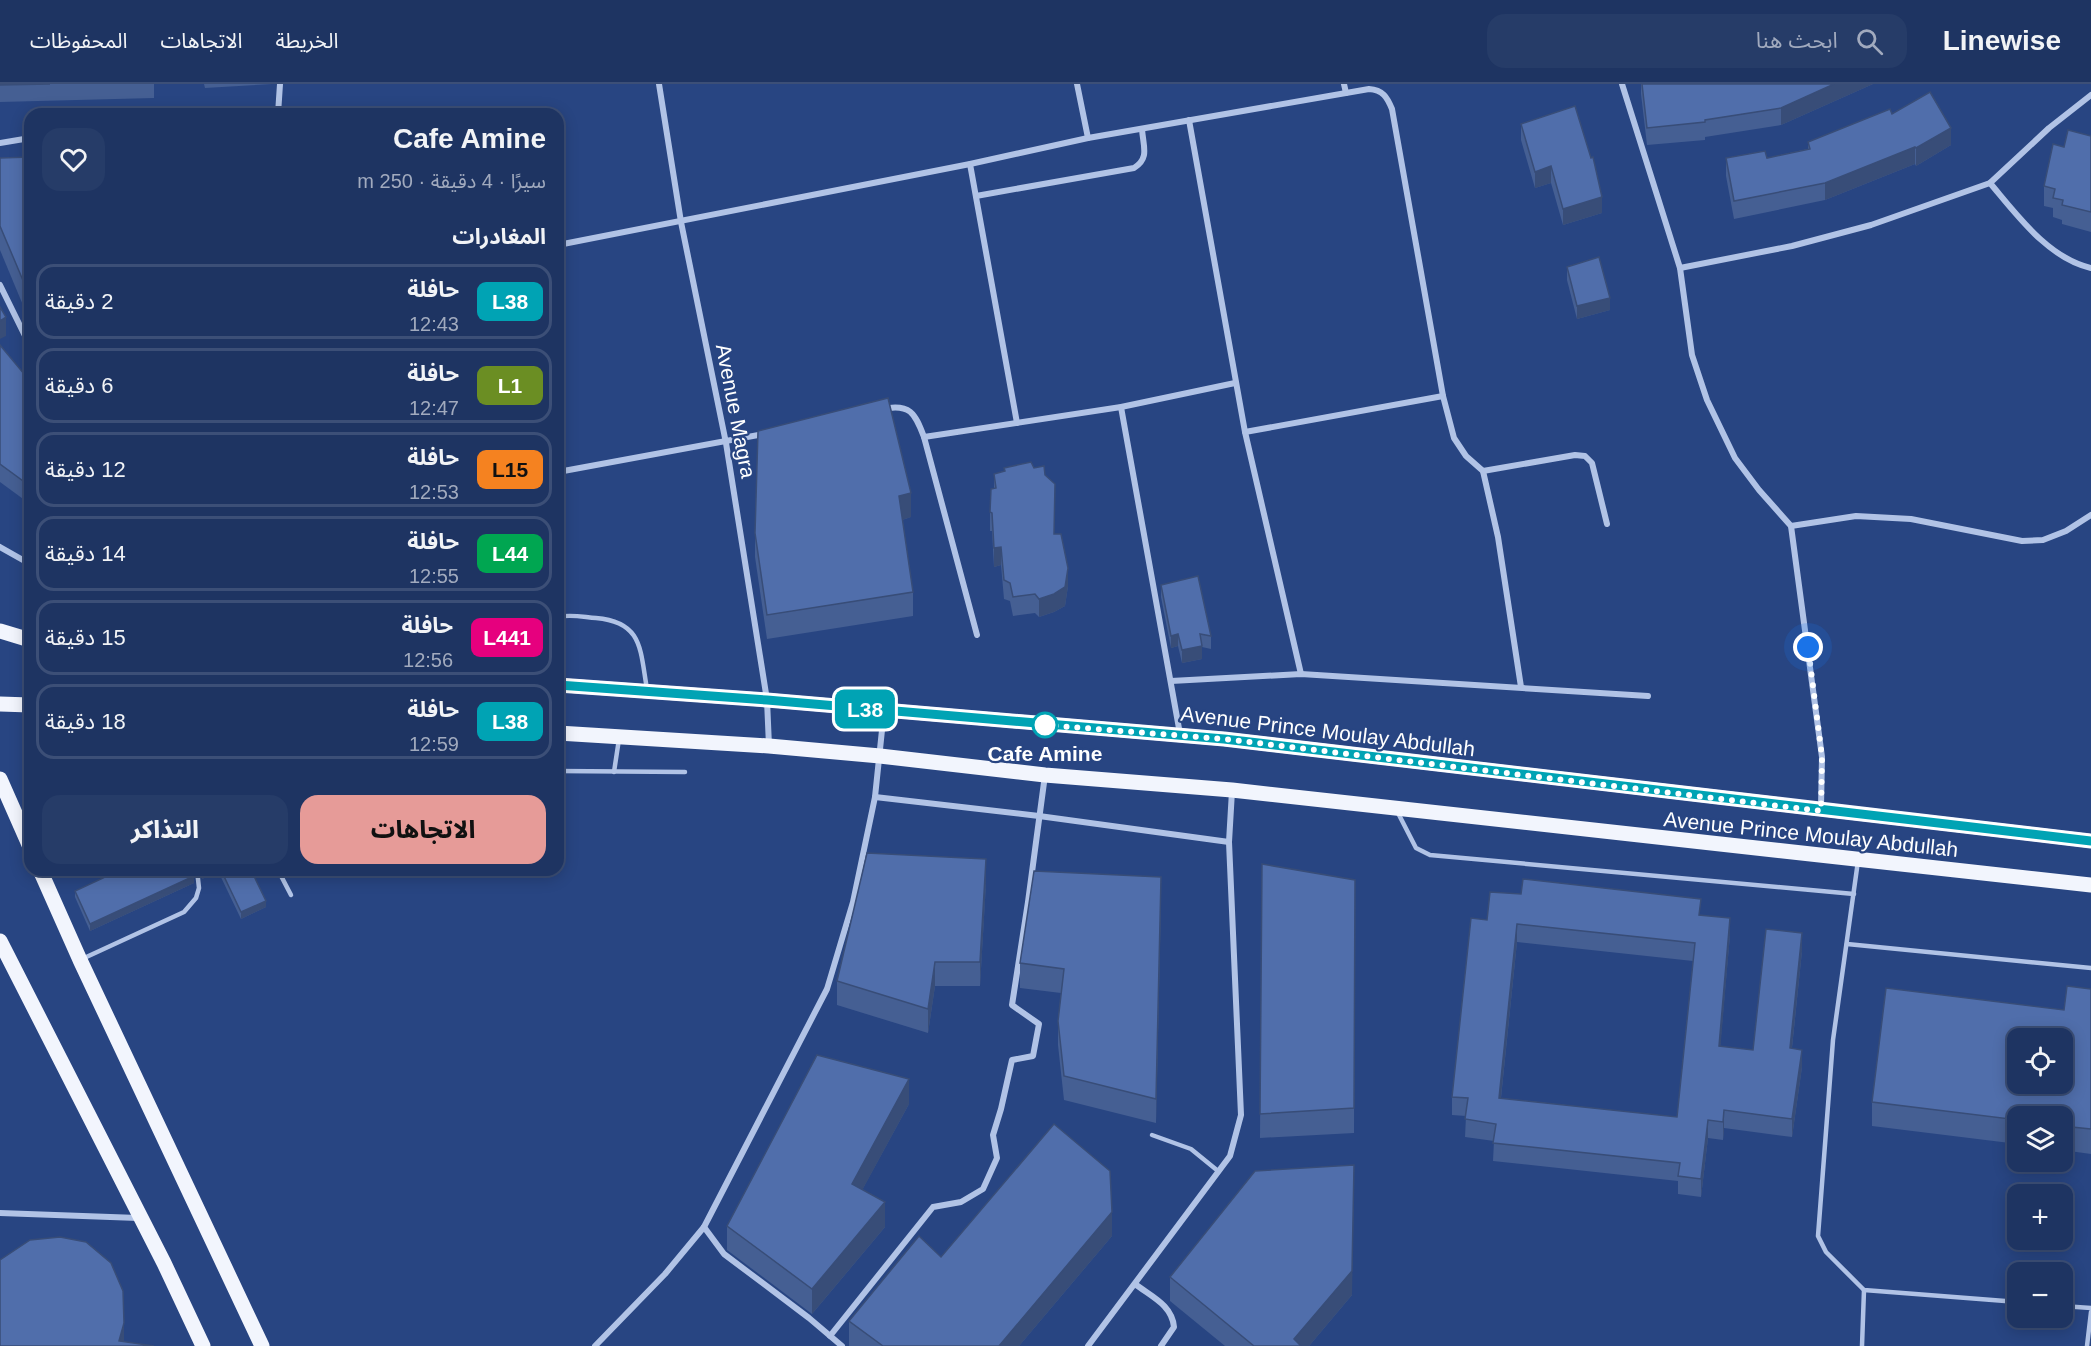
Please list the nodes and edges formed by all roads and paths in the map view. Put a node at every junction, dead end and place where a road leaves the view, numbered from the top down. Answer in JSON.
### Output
{"nodes":[{"id":1,"x":280,"y":84,"type":"edge"},
{"id":2,"x":659,"y":84,"type":"edge"},
{"id":3,"x":1077,"y":84,"type":"edge"},
{"id":4,"x":1344,"y":84,"type":"edge"},
{"id":5,"x":1622,"y":84,"type":"edge"},
{"id":6,"x":1346,"y":93,"type":"junction"},
{"id":7,"x":2091,"y":95,"type":"edge"},
{"id":8,"x":278,"y":108,"type":"edge"},
{"id":9,"x":1189,"y":120,"type":"junction"},
{"id":10,"x":1142,"y":129,"type":"junction"},
{"id":11,"x":1088,"y":138,"type":"junction"},
{"id":12,"x":24,"y":139,"type":"edge"},
{"id":13,"x":0,"y":143,"type":"edge"},
{"id":14,"x":970,"y":164,"type":"junction"},
{"id":15,"x":1990,"y":183,"type":"junction"},
{"id":16,"x":976,"y":196,"type":"junction"},
{"id":17,"x":681,"y":222,"type":"junction"},
{"id":18,"x":564,"y":244,"type":"edge"},
{"id":19,"x":1680,"y":268,"type":"junction"},
{"id":20,"x":2091,"y":268,"type":"edge"},
{"id":21,"x":0,"y":285,"type":"edge"},
{"id":22,"x":24,"y":334,"type":"edge"},
{"id":23,"x":1235,"y":383,"type":"junction"},
{"id":24,"x":1443,"y":396,"type":"junction"},
{"id":25,"x":1121,"y":406,"type":"junction"},
{"id":26,"x":872,"y":411,"type":"edge"},
{"id":27,"x":1017,"y":423,"type":"junction"},
{"id":28,"x":1245,"y":432,"type":"junction"},
{"id":29,"x":771,"y":433,"type":"edge"},
{"id":30,"x":924,"y":437,"type":"junction"},
{"id":31,"x":726,"y":443,"type":"junction"},
{"id":32,"x":564,"y":471,"type":"edge"},
{"id":33,"x":1483,"y":471,"type":"junction"},
{"id":34,"x":2091,"y":515,"type":"edge"},
{"id":35,"x":1607,"y":524,"type":"dead end"},
{"id":36,"x":1791,"y":526,"type":"junction"},
{"id":37,"x":0,"y":547,"type":"edge"},
{"id":38,"x":24,"y":561,"type":"edge"},
{"id":39,"x":564,"y":616,"type":"edge"},
{"id":40,"x":0,"y":631,"type":"edge"},
{"id":41,"x":977,"y":635,"type":"dead end"},
{"id":42,"x":24,"y":638,"type":"edge"},
{"id":43,"x":1301,"y":674,"type":"junction"},
{"id":44,"x":1172,"y":681,"type":"junction"},
{"id":45,"x":564,"y":685,"type":"edge"},
{"id":46,"x":1521,"y":687,"type":"junction"},
{"id":47,"x":647,"y":692,"type":"junction"},
{"id":48,"x":1648,"y":696,"type":"dead end"},
{"id":49,"x":767,"y":700,"type":"junction"},
{"id":50,"x":0,"y":704,"type":"edge"},
{"id":51,"x":24,"y":705,"type":"edge"},
{"id":52,"x":884,"y":711,"type":"junction"},
{"id":53,"x":564,"y":733,"type":"edge"},
{"id":54,"x":1180,"y":735,"type":"junction"},
{"id":55,"x":619,"y":737,"type":"junction"},
{"id":56,"x":769,"y":746,"type":"junction"},
{"id":57,"x":880,"y":756,"type":"junction"},
{"id":58,"x":564,"y":771,"type":"edge"},
{"id":59,"x":614,"y":772,"type":"junction"},
{"id":60,"x":685,"y":772,"type":"dead end"},
{"id":61,"x":1045,"y":775,"type":"junction"},
{"id":62,"x":0,"y":779,"type":"edge"},
{"id":63,"x":1232,"y":790,"type":"junction"},
{"id":64,"x":875,"y":797,"type":"junction"},
{"id":65,"x":1395,"y":809,"type":"junction"},
{"id":66,"x":1821,"y":811,"type":"junction"},
{"id":67,"x":1039,"y":816,"type":"junction"},
{"id":68,"x":24,"y":833,"type":"edge"},
{"id":69,"x":1229,"y":842,"type":"junction"},
{"id":70,"x":2091,"y":842,"type":"edge"},
{"id":71,"x":1858,"y":861,"type":"junction"},
{"id":72,"x":43,"y":876,"type":"edge"},
{"id":73,"x":198,"y":876,"type":"edge"},
{"id":74,"x":281,"y":876,"type":"edge"},
{"id":75,"x":2091,"y":885,"type":"edge"},
{"id":76,"x":1854,"y":894,"type":"junction"},
{"id":77,"x":291,"y":895,"type":"dead end"},
{"id":78,"x":0,"y":941,"type":"edge"},
{"id":79,"x":1847,"y":944,"type":"junction"},
{"id":80,"x":80,"y":960,"type":"junction"},
{"id":81,"x":2091,"y":968,"type":"edge"},
{"id":82,"x":1152,"y":1135,"type":"dead end"},
{"id":83,"x":1218,"y":1171,"type":"junction"},
{"id":84,"x":0,"y":1213,"type":"edge"},
{"id":85,"x":142,"y":1218,"type":"junction"},
{"id":86,"x":704,"y":1227,"type":"junction"},
{"id":87,"x":1135,"y":1284,"type":"junction"},
{"id":88,"x":1864,"y":1290,"type":"junction"},
{"id":89,"x":2007,"y":1301,"type":"edge"},
{"id":90,"x":2073,"y":1308,"type":"edge"},
{"id":91,"x":2091,"y":1310,"type":"edge"},
{"id":92,"x":830,"y":1336,"type":"junction"},
{"id":93,"x":203,"y":1346,"type":"edge"},
{"id":94,"x":262,"y":1346,"type":"edge"},
{"id":95,"x":595,"y":1346,"type":"edge"},
{"id":96,"x":842,"y":1346,"type":"edge"},
{"id":97,"x":1088,"y":1346,"type":"edge"},
{"id":98,"x":1161,"y":1346,"type":"edge"},
{"id":99,"x":1862,"y":1346,"type":"edge"},
{"id":100,"x":2087,"y":1346,"type":"edge"}],
"edges":[{"from":1,"to":8,"type":"street"},
{"from":2,"to":17,"type":"street","name":"Avenue Magra"},
{"from":3,"to":11,"type":"street"},
{"from":4,"to":6,"type":"street"},
{"from":5,"to":19,"type":"street"},
{"from":6,"to":9,"type":"street"},
{"from":6,"to":24,"type":"street"},
{"from":7,"to":15,"type":"street"},
{"from":9,"to":10,"type":"street"},
{"from":9,"to":23,"type":"street"},
{"from":10,"to":11,"type":"street"},
{"from":10,"to":16,"type":"street"},
{"from":11,"to":14,"type":"street"},
{"from":12,"to":13,"type":"street"},
{"from":14,"to":16,"type":"street"},
{"from":14,"to":17,"type":"street"},
{"from":15,"to":19,"type":"street"},
{"from":15,"to":20,"type":"street"},
{"from":16,"to":27,"type":"street"},
{"from":17,"to":18,"type":"street"},
{"from":17,"to":31,"type":"street","name":"Avenue Magra"},
{"from":19,"to":36,"type":"street"},
{"from":21,"to":22,"type":"street"},
{"from":23,"to":25,"type":"street"},
{"from":23,"to":28,"type":"street"},
{"from":24,"to":28,"type":"street"},
{"from":24,"to":33,"type":"street"},
{"from":25,"to":27,"type":"street"},
{"from":25,"to":44,"type":"street"},
{"from":26,"to":30,"type":"street"},
{"from":27,"to":30,"type":"street"},
{"from":28,"to":43,"type":"street"},
{"from":29,"to":31,"type":"street"},
{"from":30,"to":41,"type":"street"},
{"from":31,"to":32,"type":"street"},
{"from":31,"to":49,"type":"street","name":"Avenue Magra"},
{"from":33,"to":35,"type":"street"},
{"from":33,"to":46,"type":"street"},
{"from":34,"to":36,"type":"street"},
{"from":36,"to":66,"type":"street"},
{"from":37,"to":38,"type":"street"},
{"from":39,"to":47,"type":"lane"},
{"from":40,"to":42,"type":"main road"},
{"from":43,"to":44,"type":"street"},
{"from":43,"to":46,"type":"street"},
{"from":44,"to":54,"type":"street"},
{"from":45,"to":47,"type":"main road","name":"Avenue Prince Moulay Abdullah"},
{"from":46,"to":48,"type":"street"},
{"from":47,"to":49,"type":"main road","name":"Avenue Prince Moulay Abdullah"},
{"from":49,"to":52,"type":"main road","name":"Avenue Prince Moulay Abdullah"},
{"from":49,"to":56,"type":"street","name":"Avenue Magra"},
{"from":50,"to":51,"type":"main road"},
{"from":52,"to":54,"type":"main road","name":"Avenue Prince Moulay Abdullah"},
{"from":52,"to":57,"type":"street"},
{"from":53,"to":55,"type":"main road","name":"Avenue Prince Moulay Abdullah"},
{"from":54,"to":66,"type":"main road","name":"Avenue Prince Moulay Abdullah"},
{"from":55,"to":56,"type":"main road","name":"Avenue Prince Moulay Abdullah"},
{"from":55,"to":59,"type":"lane"},
{"from":56,"to":57,"type":"main road","name":"Avenue Prince Moulay Abdullah"},
{"from":57,"to":61,"type":"main road","name":"Avenue Prince Moulay Abdullah"},
{"from":57,"to":64,"type":"street"},
{"from":58,"to":59,"type":"lane"},
{"from":59,"to":60,"type":"lane"},
{"from":61,"to":63,"type":"main road","name":"Avenue Prince Moulay Abdullah"},
{"from":61,"to":67,"type":"street"},
{"from":62,"to":68,"type":"main road"},
{"from":63,"to":65,"type":"main road","name":"Avenue Prince Moulay Abdullah"},
{"from":63,"to":69,"type":"street"},
{"from":64,"to":67,"type":"street"},
{"from":64,"to":86,"type":"street"},
{"from":65,"to":71,"type":"main road","name":"Avenue Prince Moulay Abdullah"},
{"from":65,"to":76,"type":"lane"},
{"from":66,"to":70,"type":"main road","name":"Avenue Prince Moulay Abdullah"},
{"from":67,"to":69,"type":"street"},
{"from":67,"to":92,"type":"street"},
{"from":69,"to":83,"type":"street"},
{"from":71,"to":75,"type":"main road","name":"Avenue Prince Moulay Abdullah"},
{"from":71,"to":76,"type":"lane"},
{"from":72,"to":80,"type":"main road"},
{"from":73,"to":80,"type":"lane"},
{"from":74,"to":77,"type":"lane"},
{"from":76,"to":79,"type":"lane"},
{"from":78,"to":85,"type":"main road"},
{"from":79,"to":81,"type":"lane"},
{"from":79,"to":88,"type":"lane"},
{"from":80,"to":94,"type":"main road"},
{"from":82,"to":83,"type":"lane"},
{"from":83,"to":87,"type":"street"},
{"from":84,"to":85,"type":"street"},
{"from":85,"to":93,"type":"main road"},
{"from":86,"to":92,"type":"street"},
{"from":86,"to":95,"type":"street"},
{"from":87,"to":97,"type":"street"},
{"from":87,"to":98,"type":"street"},
{"from":88,"to":89,"type":"lane"},
{"from":88,"to":99,"type":"lane"},
{"from":90,"to":91,"type":"lane"},
{"from":91,"to":100,"type":"lane"},
{"from":92,"to":96,"type":"street"}]}
